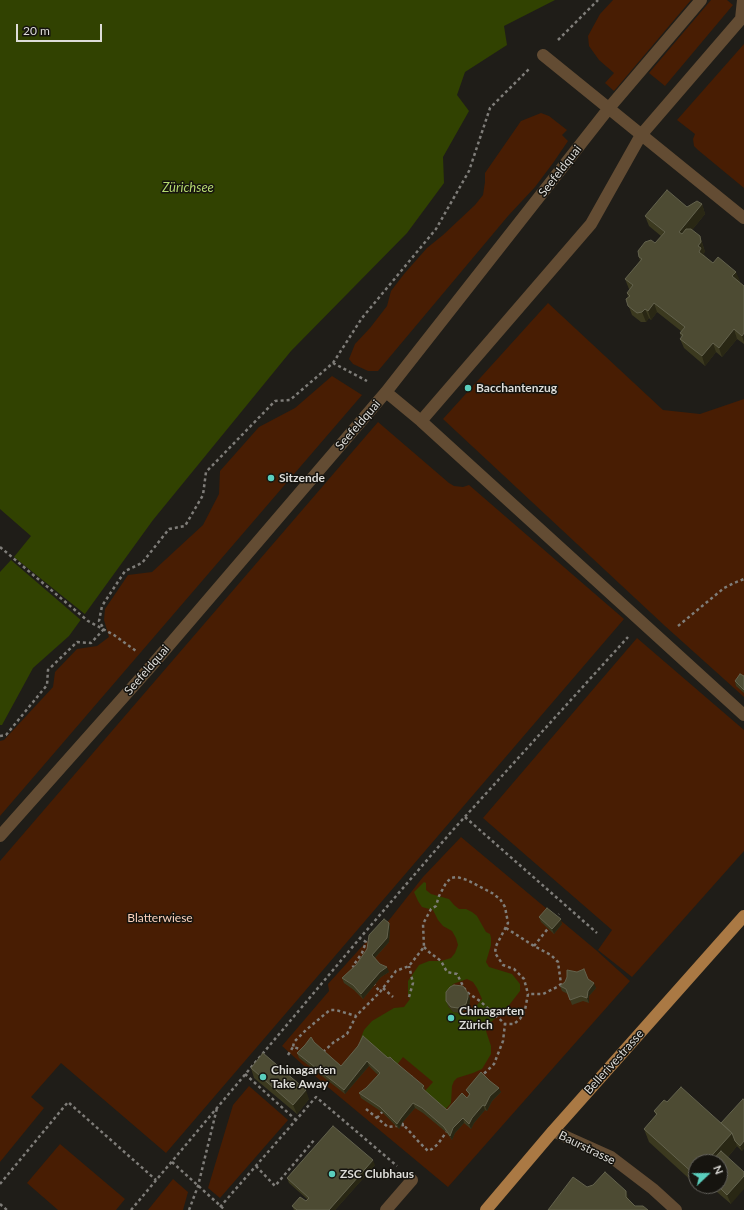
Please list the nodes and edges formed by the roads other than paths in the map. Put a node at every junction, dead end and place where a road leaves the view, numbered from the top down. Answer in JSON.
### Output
{"nodes":[{"id":1,"x":701,"y":0,"type":"edge"},
{"id":2,"x":742,"y":0,"type":"edge"},
{"id":3,"x":543,"y":55,"type":"road end"},
{"id":4,"x":610,"y":108,"type":"junction"},
{"id":5,"x":642,"y":135,"type":"junction"},
{"id":6,"x":744,"y":218,"type":"edge"},
{"id":7,"x":386,"y":392,"type":"junction"},
{"id":8,"x":421,"y":421,"type":"junction"},
{"id":9,"x":744,"y":715,"type":"edge"},
{"id":10,"x":0,"y":836,"type":"edge"},
{"id":11,"x":744,"y":916,"type":"edge"},
{"id":12,"x":553,"y":1131,"type":"junction"},
{"id":13,"x":412,"y":1180,"type":"road end"},
{"id":14,"x":386,"y":1210,"type":"edge"},
{"id":15,"x":486,"y":1210,"type":"edge"},
{"id":16,"x":676,"y":1210,"type":"edge"}],
"edges":[{"from":1,"to":4,"type":"street","name":"Seefeldquai"},
{"from":2,"to":5,"type":"street"},
{"from":3,"to":4,"type":"street"},
{"from":4,"to":5,"type":"street"},
{"from":4,"to":7,"type":"street","name":"Seefeldquai"},
{"from":5,"to":6,"type":"street"},
{"from":5,"to":8,"type":"street"},
{"from":7,"to":8,"type":"street"},
{"from":7,"to":10,"type":"street","name":"Seefeldquai"},
{"from":8,"to":9,"type":"street"},
{"from":11,"to":12,"type":"main road","name":"Bellerivestrasse"},
{"from":12,"to":15,"type":"main road","name":"Bellerivestrasse"},
{"from":12,"to":16,"type":"street","name":"Baurstrasse"},
{"from":13,"to":14,"type":"street"}]}
